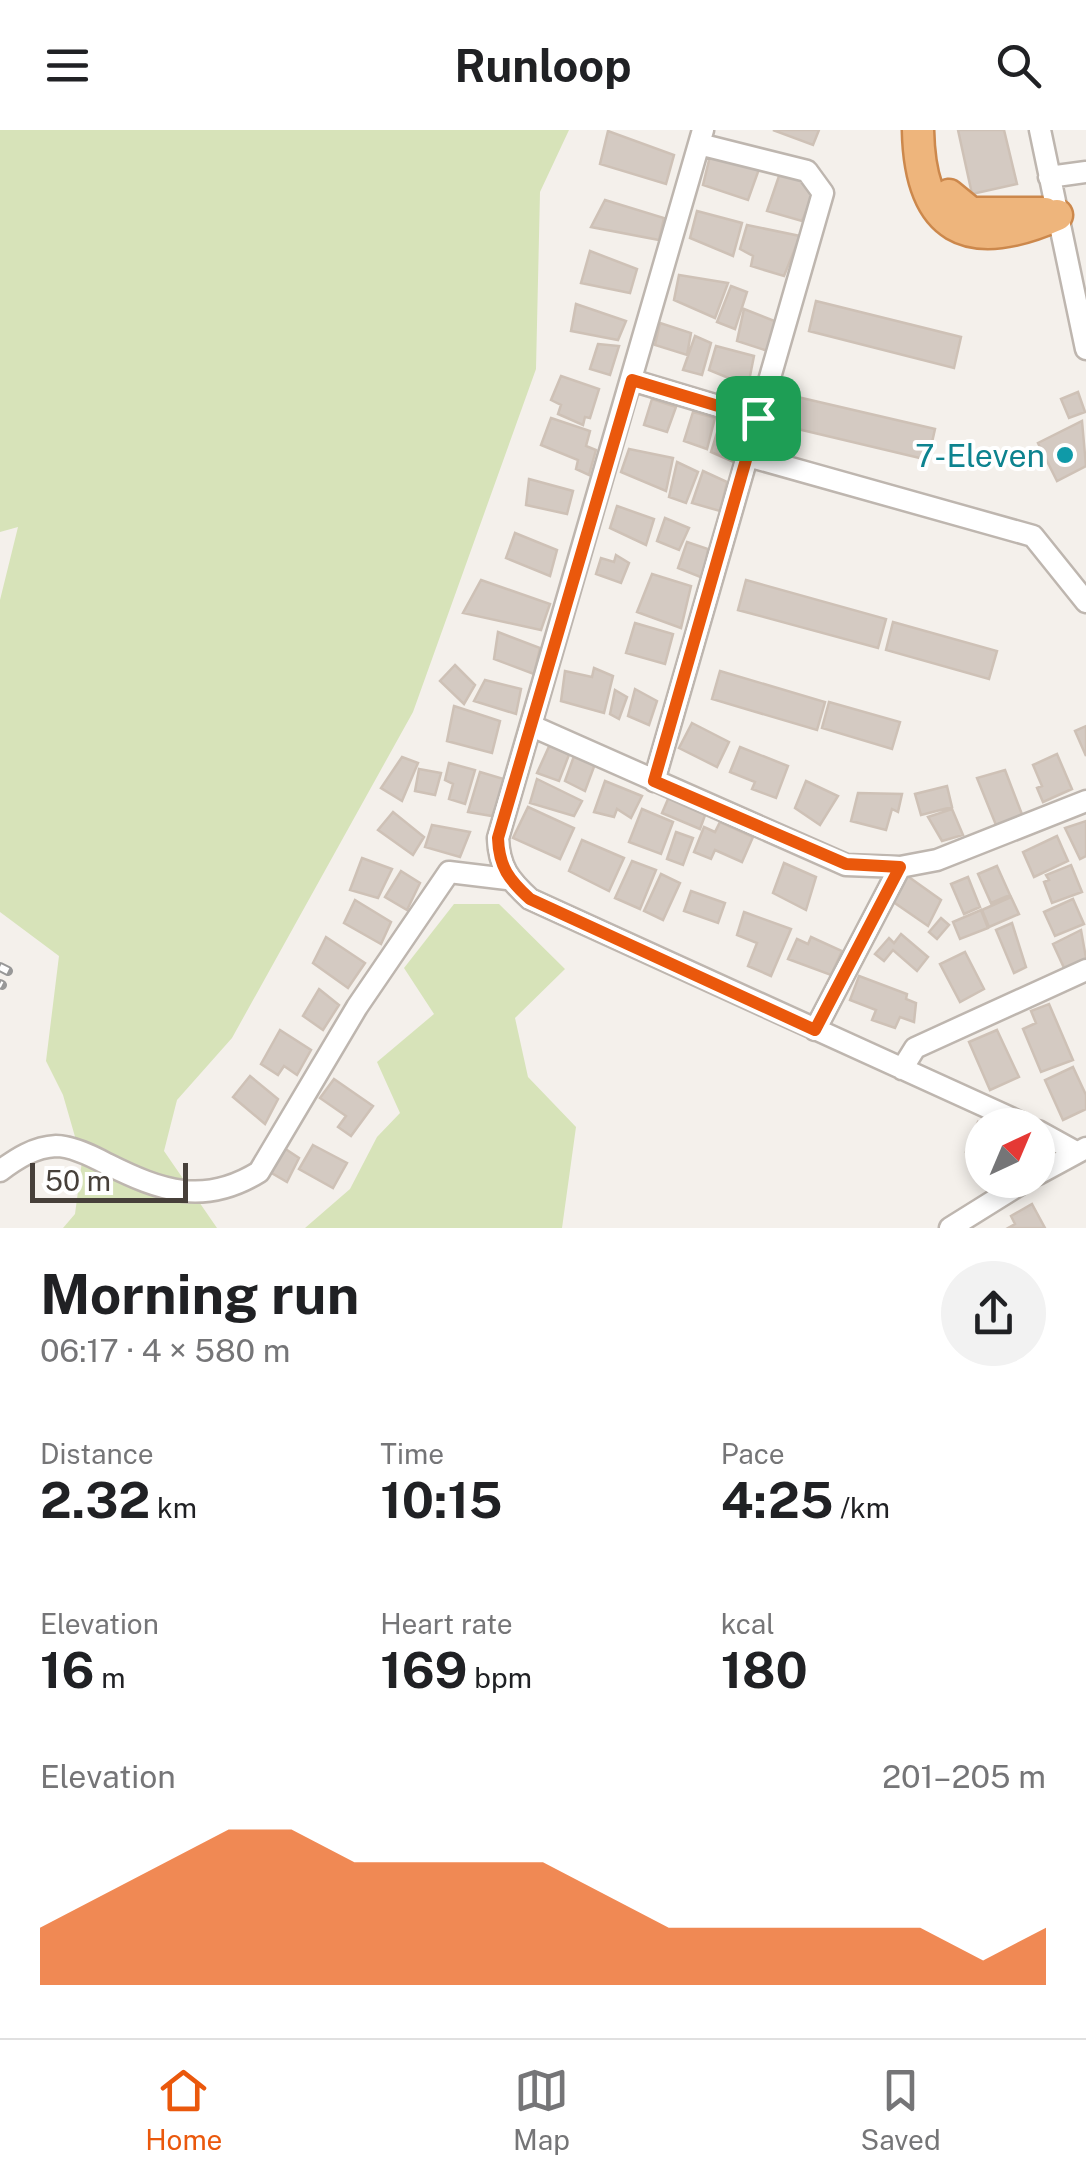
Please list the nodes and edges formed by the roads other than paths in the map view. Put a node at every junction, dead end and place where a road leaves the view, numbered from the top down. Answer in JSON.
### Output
{"nodes":[{"id":1,"x":918,"y":130,"type":"edge"},
{"id":2,"x":934,"y":130,"type":"edge"},
{"id":3,"x":1040,"y":130,"type":"edge"},
{"id":4,"x":701,"y":137,"type":"edge"},
{"id":5,"x":1086,"y":172,"type":"edge"},
{"id":6,"x":1050,"y":177,"type":"junction"},
{"id":7,"x":1056,"y":215,"type":"junction"},
{"id":8,"x":1086,"y":349,"type":"edge"},
{"id":9,"x":632,"y":380,"type":"junction"},
{"id":10,"x":758,"y":418,"type":"junction"},
{"id":11,"x":748,"y":456,"type":"junction"},
{"id":12,"x":1086,"y":602,"type":"edge"},
{"id":13,"x":532,"y":726,"type":"junction"},
{"id":14,"x":654,"y":781,"type":"junction"},
{"id":15,"x":1086,"y":801,"type":"edge"},
{"id":16,"x":900,"y":867,"type":"junction"},
{"id":17,"x":507,"y":879,"type":"junction"},
{"id":18,"x":1086,"y":970,"type":"edge"},
{"id":19,"x":815,"y":1030,"type":"junction"},
{"id":20,"x":902,"y":1070,"type":"junction"},
{"id":21,"x":988,"y":1108,"type":"edge"},
{"id":22,"x":1055,"y":1139,"type":"edge"},
{"id":23,"x":1081,"y":1150,"type":"edge"},
{"id":24,"x":1055,"y":1165,"type":"edge"},
{"id":25,"x":0,"y":1171,"type":"edge"},
{"id":26,"x":999,"y":1198,"type":"edge"},
{"id":27,"x":950,"y":1228,"type":"edge"}],
"edges":[{"from":1,"to":7,"type":"highway"},
{"from":2,"to":7,"type":"highway"},
{"from":3,"to":6,"type":"street"},
{"from":4,"to":9,"type":"street"},
{"from":4,"to":10,"type":"street"},
{"from":5,"to":6,"type":"street"},
{"from":6,"to":7,"type":"street"},
{"from":7,"to":8,"type":"street"},
{"from":9,"to":10,"type":"street"},
{"from":9,"to":13,"type":"street"},
{"from":10,"to":11,"type":"street"},
{"from":11,"to":12,"type":"street"},
{"from":11,"to":14,"type":"street"},
{"from":13,"to":14,"type":"street"},
{"from":13,"to":17,"type":"street"},
{"from":14,"to":16,"type":"street"},
{"from":15,"to":16,"type":"street"},
{"from":16,"to":19,"type":"street"},
{"from":17,"to":19,"type":"street"},
{"from":17,"to":25,"type":"street"},
{"from":18,"to":20,"type":"street"},
{"from":19,"to":20,"type":"street"},
{"from":20,"to":21,"type":"street"},
{"from":22,"to":23,"type":"street"},
{"from":23,"to":24,"type":"street"},
{"from":26,"to":27,"type":"street"}]}
